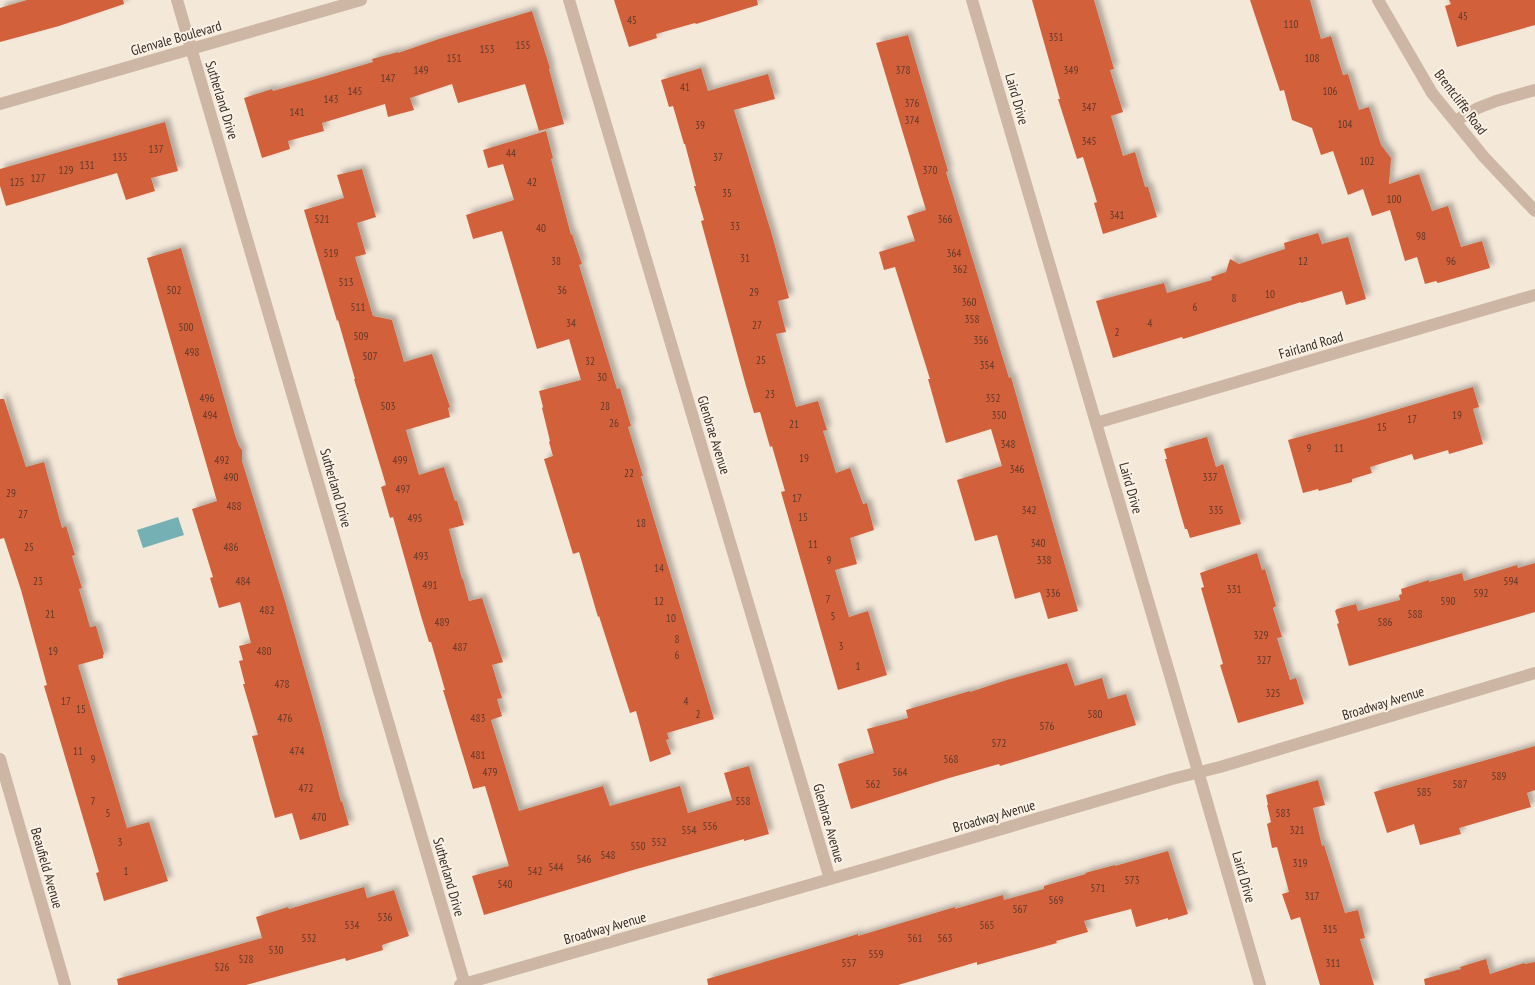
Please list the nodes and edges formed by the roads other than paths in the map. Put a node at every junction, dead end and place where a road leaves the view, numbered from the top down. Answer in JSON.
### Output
{"nodes":[{"id":1,"x":177,"y":0,"type":"edge"},
{"id":2,"x":361,"y":0,"type":"edge"},
{"id":3,"x":570,"y":0,"type":"edge"},
{"id":4,"x":972,"y":0,"type":"edge"},
{"id":5,"x":1378,"y":0,"type":"edge"},
{"id":6,"x":191,"y":49,"type":"junction"},
{"id":7,"x":1535,"y":90,"type":"edge"},
{"id":8,"x":0,"y":104,"type":"edge"},
{"id":9,"x":1455,"y":122,"type":"junction"},
{"id":10,"x":1535,"y":211,"type":"edge"},
{"id":11,"x":1535,"y":295,"type":"edge"},
{"id":12,"x":1096,"y":423,"type":"junction"},
{"id":13,"x":1535,"y":673,"type":"edge"},
{"id":14,"x":0,"y":759,"type":"edge"},
{"id":15,"x":1198,"y":772,"type":"junction"},
{"id":16,"x":830,"y":879,"type":"junction"},
{"id":17,"x":463,"y":984,"type":"edge"},
{"id":18,"x":64,"y":985,"type":"edge"},
{"id":19,"x":1260,"y":985,"type":"edge"}],
"edges":[{"from":1,"to":6,"type":"street","name":"Sutherland Drive"},
{"from":2,"to":6,"type":"street","name":"Glenvale Boulevard"},
{"from":3,"to":16,"type":"street","name":"Glenbrae Avenue"},
{"from":4,"to":12,"type":"street","name":"Laird Drive"},
{"from":5,"to":9,"type":"street","name":"Brentcliffe Road"},
{"from":6,"to":8,"type":"street","name":"Glenvale Boulevard"},
{"from":6,"to":17,"type":"street","name":"Sutherland Drive"},
{"from":7,"to":9,"type":"street"},
{"from":9,"to":10,"type":"street","name":"Brentcliffe Road"},
{"from":11,"to":12,"type":"street","name":"Fairland Road"},
{"from":12,"to":15,"type":"street","name":"Laird Drive"},
{"from":13,"to":15,"type":"street","name":"Broadway Avenue"},
{"from":14,"to":18,"type":"street","name":"Beaufield Avenue"},
{"from":15,"to":16,"type":"street","name":"Broadway Avenue"},
{"from":15,"to":19,"type":"street","name":"Laird Drive"},
{"from":16,"to":17,"type":"street","name":"Broadway Avenue"}]}
